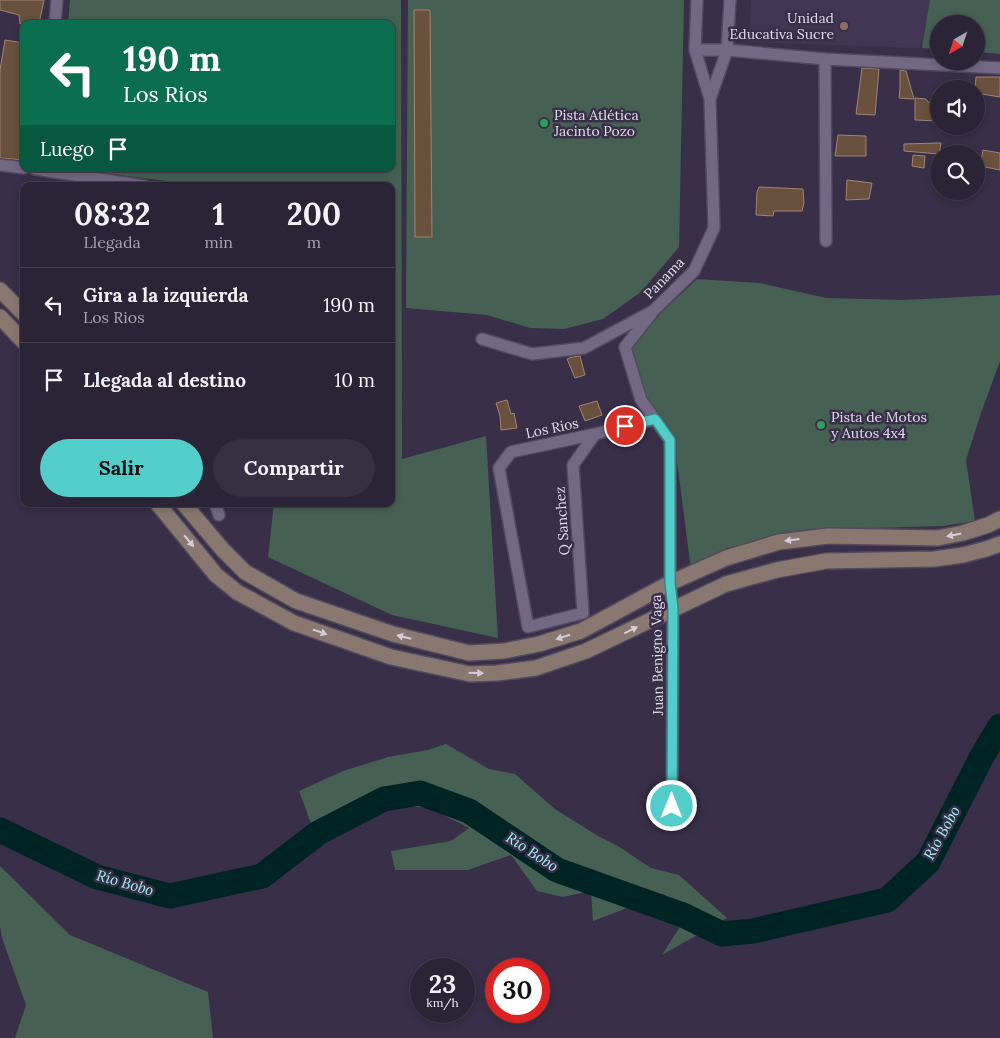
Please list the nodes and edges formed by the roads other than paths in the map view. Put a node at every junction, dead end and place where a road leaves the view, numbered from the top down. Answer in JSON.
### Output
{"nodes":[{"id":1,"x":56,"y":0,"type":"edge"},
{"id":2,"x":697,"y":0,"type":"edge"},
{"id":3,"x":730,"y":0,"type":"edge"},
{"id":4,"x":55,"y":20,"type":"edge"},
{"id":5,"x":695,"y":50,"type":"junction"},
{"id":6,"x":728,"y":50,"type":"junction"},
{"id":7,"x":825,"y":60,"type":"junction"},
{"id":8,"x":1000,"y":68,"type":"edge"},
{"id":9,"x":710,"y":99,"type":"junction"},
{"id":10,"x":0,"y":165,"type":"edge"},
{"id":11,"x":20,"y":168,"type":"edge"},
{"id":12,"x":60,"y":172,"type":"edge"},
{"id":13,"x":122,"y":182,"type":"edge"},
{"id":14,"x":826,"y":241,"type":"dead end"},
{"id":15,"x":0,"y":290,"type":"edge"},
{"id":16,"x":20,"y":310,"type":"edge"},
{"id":17,"x":654,"y":311,"type":"junction"},
{"id":18,"x":0,"y":317,"type":"edge"},
{"id":19,"x":20,"y":338,"type":"edge"},
{"id":20,"x":482,"y":339,"type":"dead end"},
{"id":21,"x":655,"y":419,"type":"junction"},
{"id":22,"x":595,"y":434,"type":"junction"},
{"id":23,"x":160,"y":507,"type":"edge"},
{"id":24,"x":187,"y":507,"type":"edge"},
{"id":25,"x":1000,"y":519,"type":"edge"},
{"id":26,"x":1000,"y":544,"type":"edge"},
{"id":27,"x":670,"y":583,"type":"junction"},
{"id":28,"x":673,"y":609,"type":"junction"},
{"id":29,"x":528,"y":627,"type":"joint"},
{"id":30,"x":672,"y":806,"type":"dead end"}],
"edges":[{"from":1,"to":4,"type":"street"},
{"from":2,"to":5,"type":"street"},
{"from":3,"to":6,"type":"street","name":"Panama"},
{"from":5,"to":6,"type":"street"},
{"from":5,"to":9,"type":"street"},
{"from":6,"to":7,"type":"street"},
{"from":6,"to":9,"type":"street","name":"Panama"},
{"from":7,"to":8,"type":"street"},
{"from":7,"to":14,"type":"street"},
{"from":9,"to":17,"type":"street","name":"Panama"},
{"from":10,"to":11,"type":"street"},
{"from":12,"to":13,"type":"street"},
{"from":15,"to":16,"type":"main road"},
{"from":17,"to":20,"type":"street","name":"Panama"},
{"from":17,"to":21,"type":"street"},
{"from":18,"to":19,"type":"main road"},
{"from":21,"to":22,"type":"street","name":"Los Rios"},
{"from":21,"to":27,"type":"street","name":"Juan Benigno Vaga"},
{"from":22,"to":29,"type":"street","name":"Q Sanchez"},
{"from":22,"to":29,"type":"street","name":"Los Rios"},
{"from":23,"to":28,"type":"main road","one_way":true},
{"from":27,"to":24,"type":"main road","one_way":true},
{"from":25,"to":27,"type":"main road","one_way":true},
{"from":26,"to":28,"type":"main road"},
{"from":27,"to":28,"type":"street","name":"Juan Benigno Vaga"},
{"from":28,"to":30,"type":"street","name":"Juan Benigno Vaga"}]}
